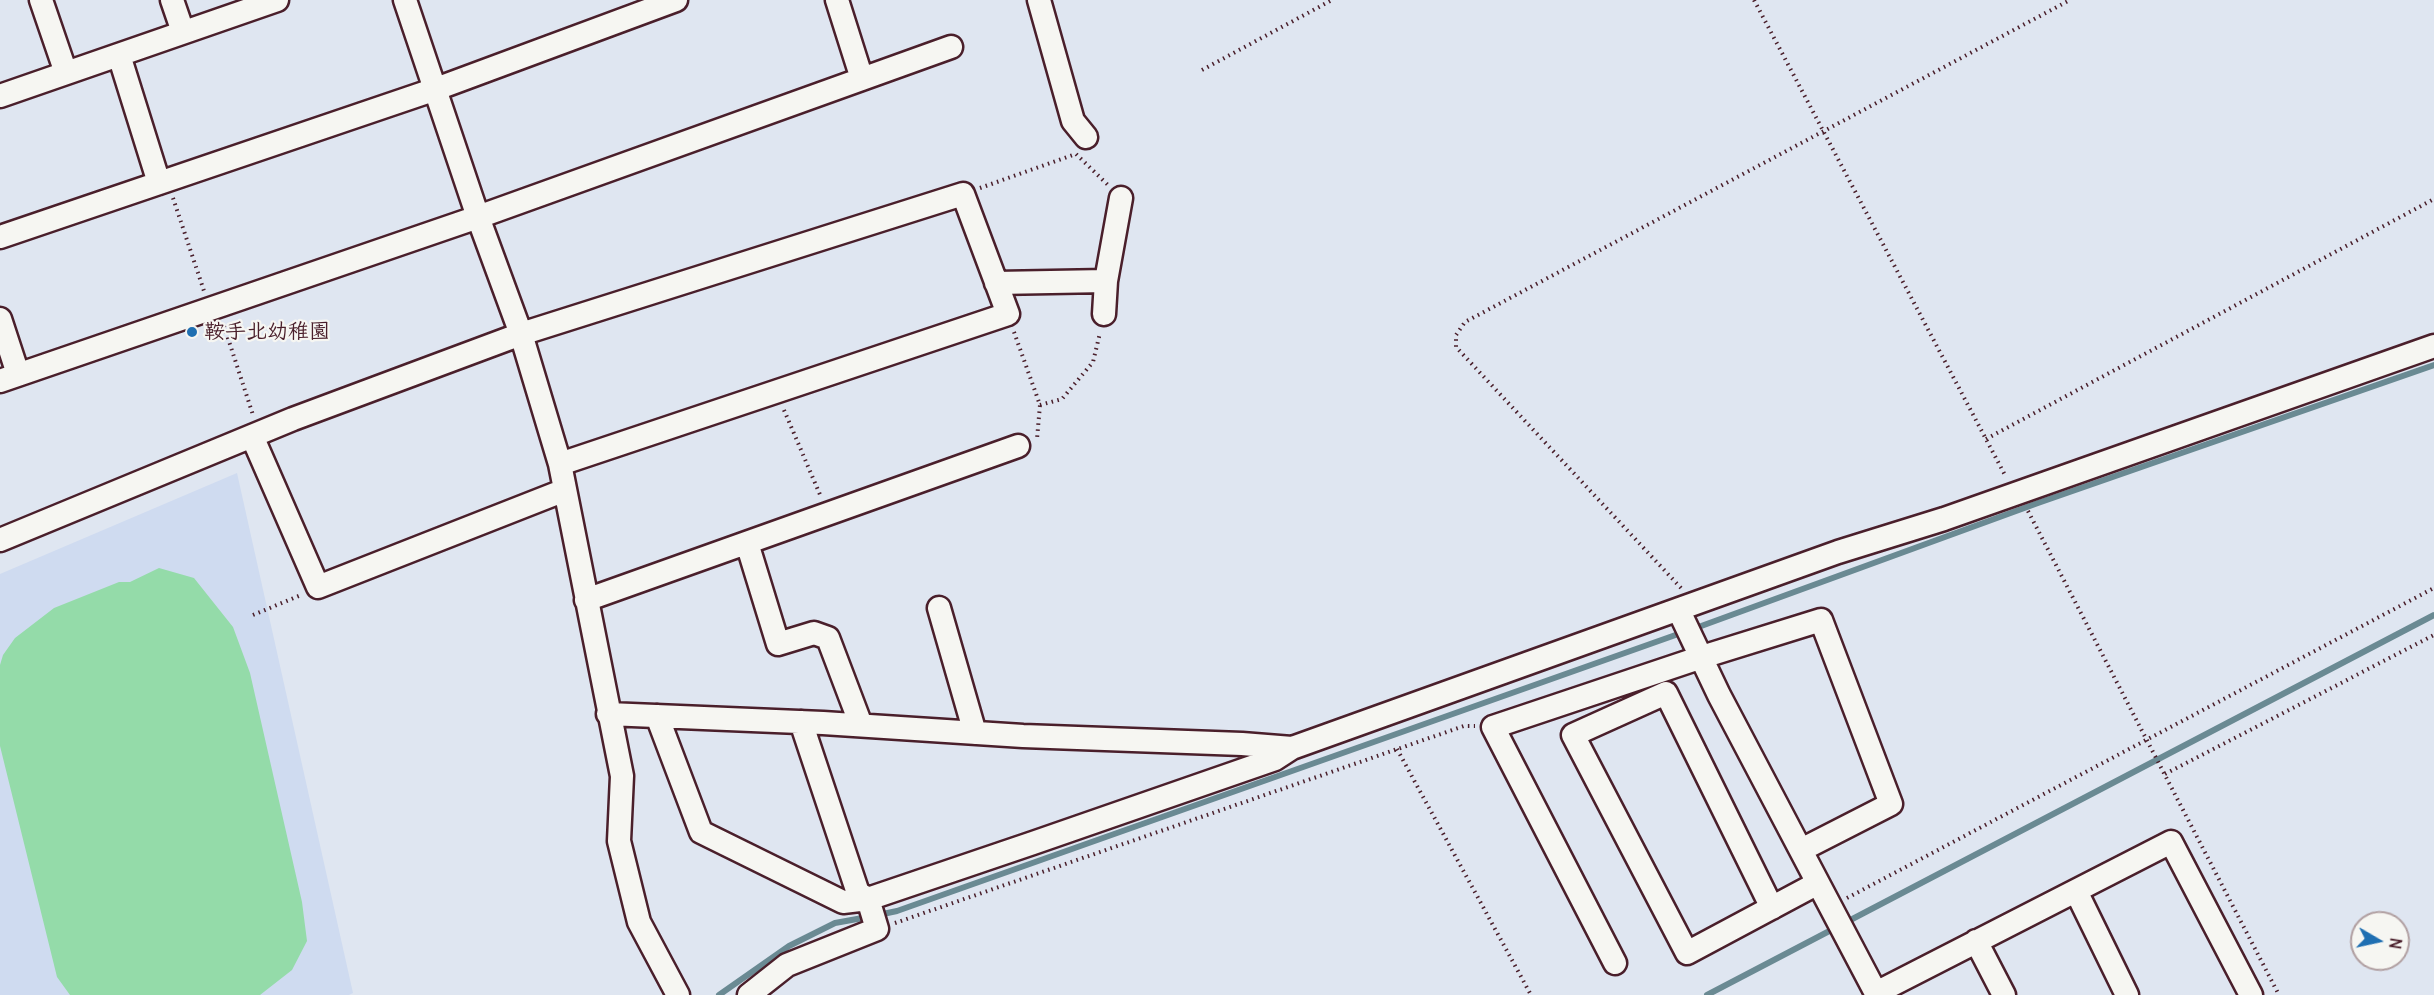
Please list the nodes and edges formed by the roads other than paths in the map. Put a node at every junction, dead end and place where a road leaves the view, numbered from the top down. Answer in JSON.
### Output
{"nodes":[{"id":1,"x":41,"y":0,"type":"edge"},
{"id":2,"x":172,"y":0,"type":"edge"},
{"id":3,"x":277,"y":0,"type":"edge"},
{"id":4,"x":405,"y":0,"type":"edge"},
{"id":5,"x":837,"y":0,"type":"edge"},
{"id":6,"x":1039,"y":0,"type":"edge"},
{"id":7,"x":668,"y":2,"type":"edge"},
{"id":8,"x":183,"y":32,"type":"junction"},
{"id":9,"x":951,"y":47,"type":"dead end"},
{"id":10,"x":119,"y":55,"type":"junction"},
{"id":11,"x":66,"y":73,"type":"junction"},
{"id":12,"x":862,"y":79,"type":"junction"},
{"id":13,"x":436,"y":89,"type":"junction"},
{"id":14,"x":0,"y":96,"type":"edge"},
{"id":15,"x":1086,"y":137,"type":"dead end"},
{"id":16,"x":164,"y":182,"type":"junction"},
{"id":17,"x":1121,"y":198,"type":"road end"},
{"id":18,"x":478,"y":217,"type":"junction"},
{"id":19,"x":0,"y":237,"type":"edge"},
{"id":20,"x":1106,"y":281,"type":"junction"},
{"id":21,"x":996,"y":283,"type":"junction"},
{"id":22,"x":1104,"y":314,"type":"road end"},
{"id":23,"x":0,"y":320,"type":"edge"},
{"id":24,"x":521,"y":334,"type":"junction"},
{"id":25,"x":2434,"y":346,"type":"edge"},
{"id":26,"x":9,"y":378,"type":"edge"},
{"id":27,"x":255,"y":435,"type":"junction"},
{"id":28,"x":1018,"y":446,"type":"road end"},
{"id":29,"x":560,"y":464,"type":"junction"},
{"id":30,"x":565,"y":490,"type":"junction"},
{"id":31,"x":0,"y":540,"type":"edge"},
{"id":32,"x":747,"y":543,"type":"junction"},
{"id":33,"x":586,"y":600,"type":"junction"},
{"id":34,"x":1687,"y":607,"type":"junction"},
{"id":35,"x":939,"y":608,"type":"dead end"},
{"id":36,"x":1702,"y":657,"type":"junction"},
{"id":37,"x":608,"y":714,"type":"junction"},
{"id":38,"x":657,"y":716,"type":"junction"},
{"id":39,"x":801,"y":722,"type":"junction"},
{"id":40,"x":861,"y":725,"type":"junction"},
{"id":41,"x":975,"y":733,"type":"junction"},
{"id":42,"x":1292,"y":748,"type":"junction"},
{"id":43,"x":1801,"y":850,"type":"junction"},
{"id":44,"x":1818,"y":884,"type":"junction"},
{"id":45,"x":2076,"y":891,"type":"junction"},
{"id":46,"x":868,"y":898,"type":"junction"},
{"id":47,"x":1772,"y":908,"type":"junction"},
{"id":48,"x":1976,"y":941,"type":"junction"},
{"id":49,"x":1615,"y":963,"type":"dead end"},
{"id":50,"x":1876,"y":994,"type":"edge"},
{"id":51,"x":678,"y":995,"type":"edge"},
{"id":52,"x":749,"y":995,"type":"edge"},
{"id":53,"x":2004,"y":995,"type":"edge"},
{"id":54,"x":2127,"y":995,"type":"edge"},
{"id":55,"x":2251,"y":995,"type":"edge"}],
"edges":[{"from":1,"to":11,"type":"street"},
{"from":2,"to":8,"type":"street"},
{"from":3,"to":8,"type":"street"},
{"from":4,"to":13,"type":"street"},
{"from":5,"to":12,"type":"street"},
{"from":6,"to":15,"type":"street"},
{"from":7,"to":13,"type":"street"},
{"from":8,"to":10,"type":"street"},
{"from":9,"to":12,"type":"street"},
{"from":10,"to":11,"type":"street"},
{"from":10,"to":16,"type":"street"},
{"from":11,"to":14,"type":"street"},
{"from":12,"to":18,"type":"street"},
{"from":13,"to":16,"type":"street"},
{"from":13,"to":18,"type":"street"},
{"from":16,"to":19,"type":"street"},
{"from":17,"to":20,"type":"street"},
{"from":18,"to":24,"type":"street"},
{"from":18,"to":26,"type":"street"},
{"from":20,"to":21,"type":"street"},
{"from":20,"to":22,"type":"street"},
{"from":21,"to":24,"type":"street"},
{"from":21,"to":29,"type":"street"},
{"from":23,"to":26,"type":"street"},
{"from":24,"to":27,"type":"street"},
{"from":24,"to":29,"type":"street"},
{"from":25,"to":34,"type":"street"},
{"from":27,"to":30,"type":"street"},
{"from":27,"to":31,"type":"street"},
{"from":28,"to":32,"type":"street"},
{"from":29,"to":30,"type":"street"},
{"from":30,"to":33,"type":"street"},
{"from":32,"to":33,"type":"street"},
{"from":32,"to":40,"type":"street"},
{"from":33,"to":37,"type":"street"},
{"from":34,"to":36,"type":"street"},
{"from":34,"to":42,"type":"street"},
{"from":35,"to":41,"type":"street"},
{"from":36,"to":43,"type":"street"},
{"from":36,"to":43,"type":"street"},
{"from":36,"to":49,"type":"street"},
{"from":37,"to":38,"type":"street"},
{"from":37,"to":51,"type":"street"},
{"from":38,"to":39,"type":"street"},
{"from":38,"to":46,"type":"street"},
{"from":39,"to":40,"type":"street"},
{"from":39,"to":46,"type":"street"},
{"from":40,"to":41,"type":"street"},
{"from":41,"to":42,"type":"street"},
{"from":42,"to":46,"type":"street"},
{"from":43,"to":44,"type":"street"},
{"from":44,"to":47,"type":"street"},
{"from":44,"to":50,"type":"street"},
{"from":45,"to":48,"type":"street"},
{"from":45,"to":54,"type":"street"},
{"from":45,"to":55,"type":"street"},
{"from":46,"to":52,"type":"street"},
{"from":47,"to":47,"type":"street"},
{"from":48,"to":50,"type":"street"},
{"from":48,"to":53,"type":"street"}]}
